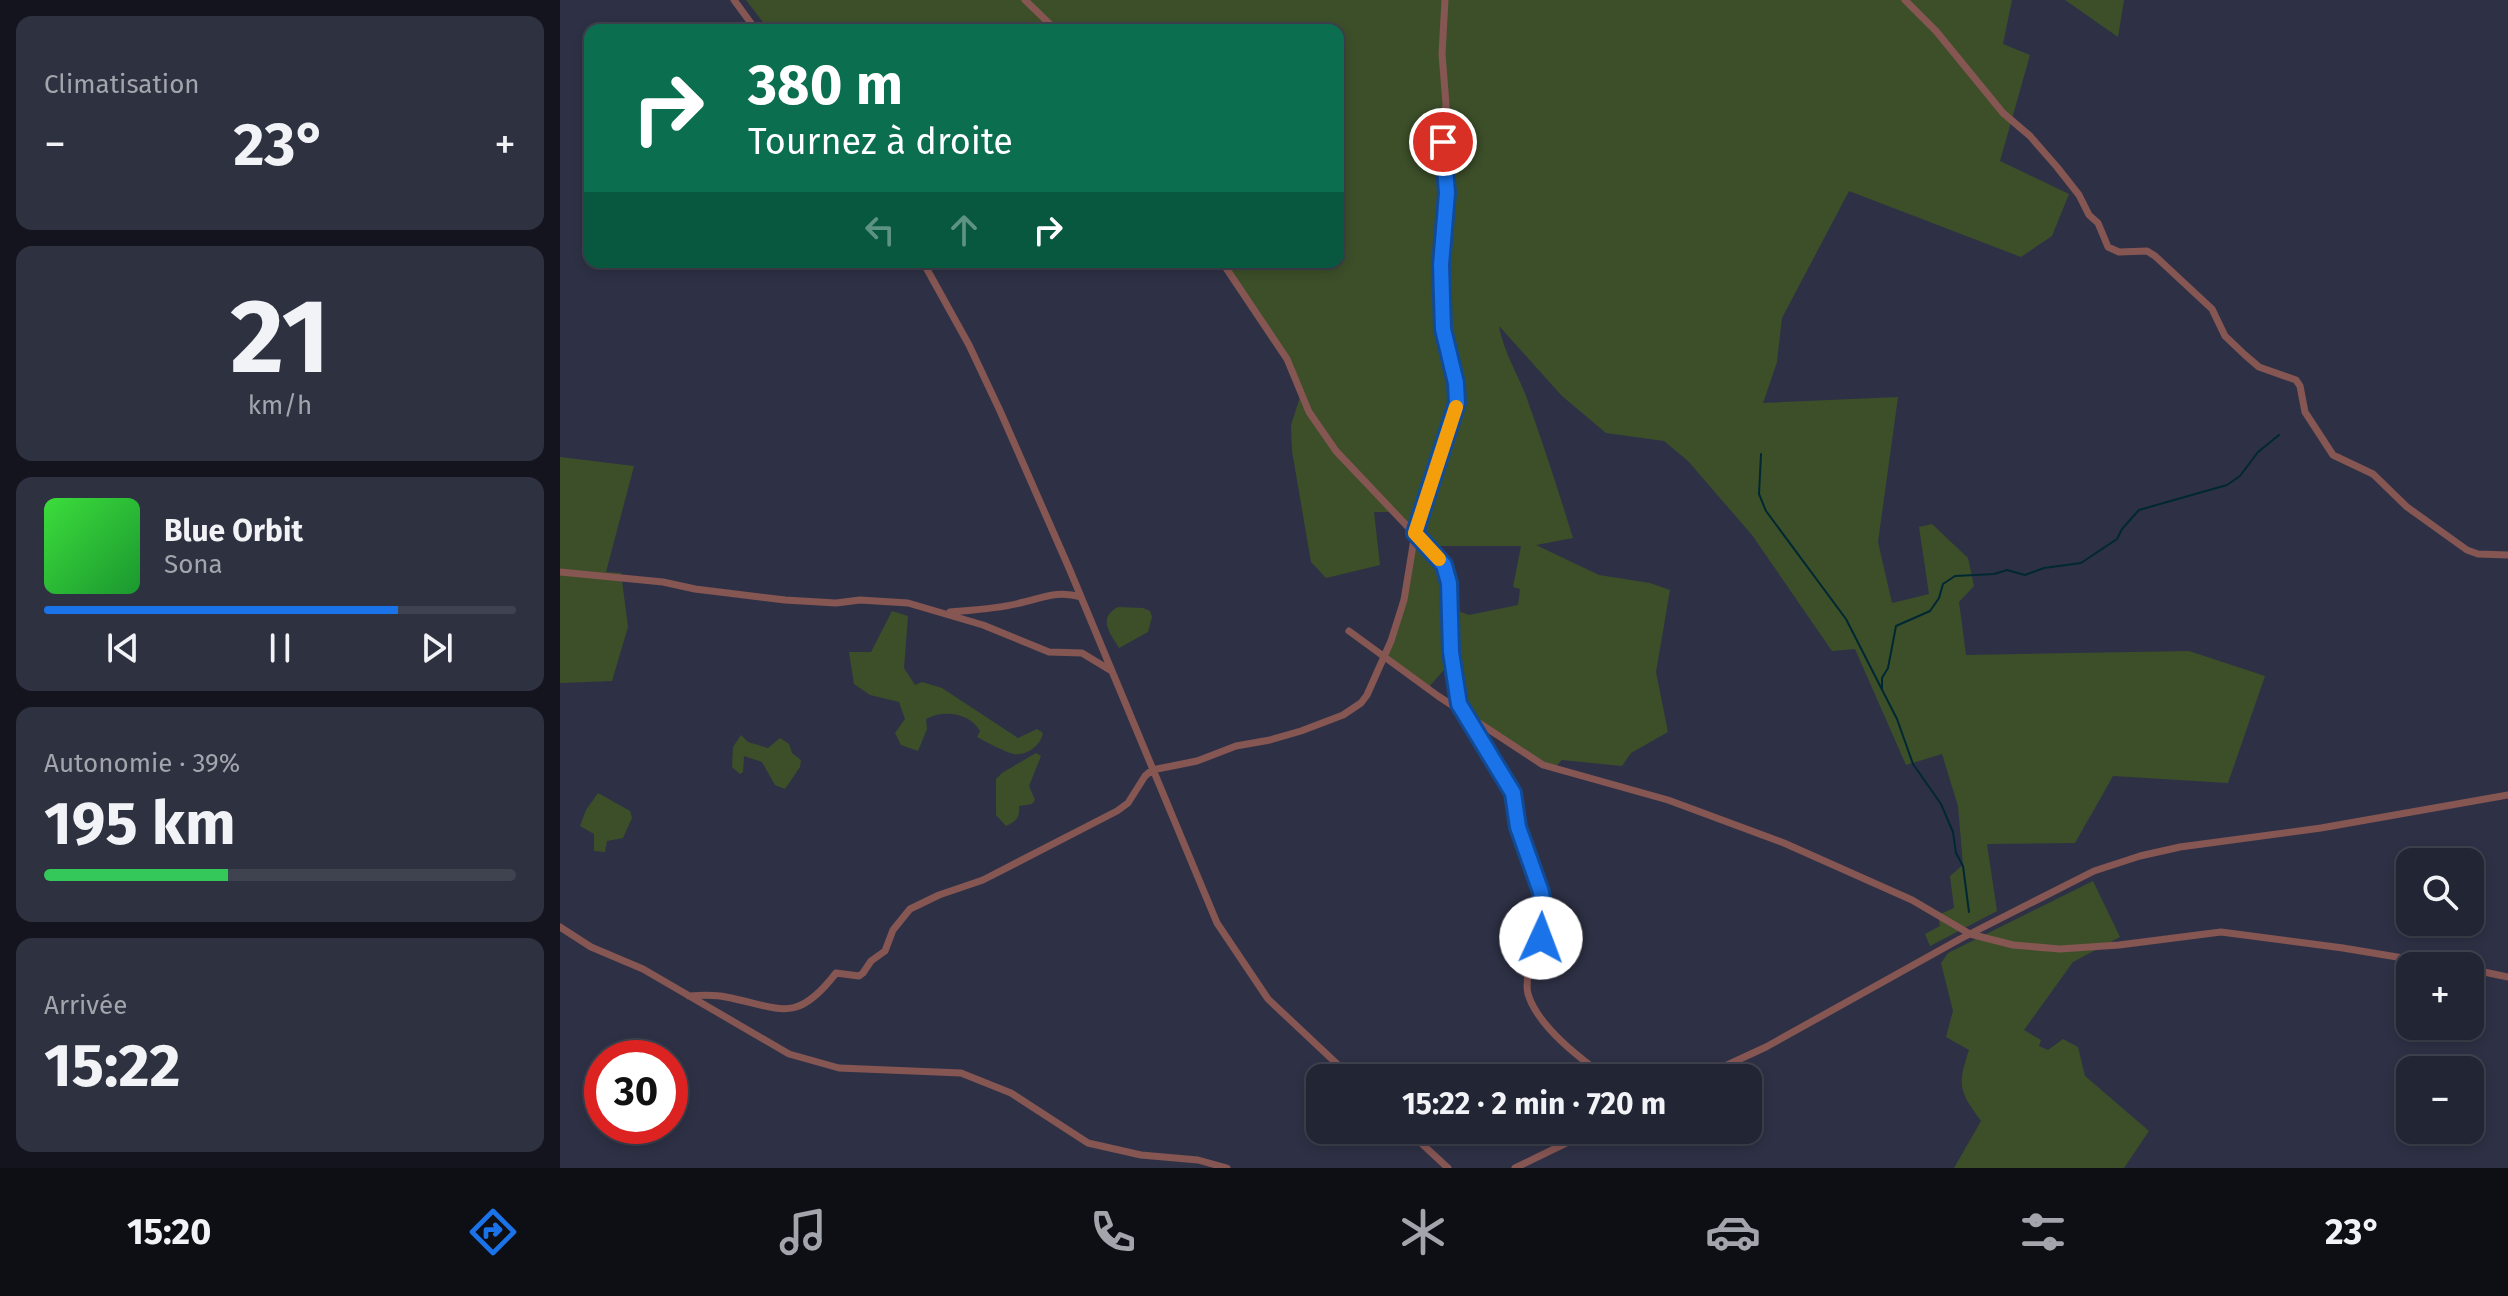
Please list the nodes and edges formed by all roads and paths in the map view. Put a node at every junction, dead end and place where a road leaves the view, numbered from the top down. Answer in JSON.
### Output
{"nodes":[{"id":1,"x":734,"y":0,"type":"edge"},
{"id":2,"x":1025,"y":0,"type":"edge"},
{"id":3,"x":1445,"y":0,"type":"edge"},
{"id":4,"x":1905,"y":0,"type":"edge"},
{"id":5,"x":752,"y":24,"type":"edge"},
{"id":6,"x":1050,"y":24,"type":"edge"},
{"id":7,"x":926,"y":268,"type":"edge"},
{"id":8,"x":1226,"y":268,"type":"edge"},
{"id":9,"x":1415,"y":533,"type":"junction"},
{"id":10,"x":2508,"y":555,"type":"edge"},
{"id":11,"x":560,"y":572,"type":"edge"},
{"id":12,"x":1081,"y":597,"type":"junction"},
{"id":13,"x":944,"y":613,"type":"junction"},
{"id":14,"x":1349,"y":631,"type":"dead end"},
{"id":15,"x":1384,"y":657,"type":"junction"},
{"id":16,"x":1112,"y":672,"type":"junction"},
{"id":17,"x":1463,"y":712,"type":"junction"},
{"id":18,"x":1152,"y":770,"type":"junction"},
{"id":19,"x":2508,"y":795,"type":"edge"},
{"id":20,"x":560,"y":927,"type":"edge"},
{"id":21,"x":1970,"y":934,"type":"junction"},
{"id":22,"x":2396,"y":957,"type":"edge"},
{"id":23,"x":2484,"y":972,"type":"edge"},
{"id":24,"x":2508,"y":977,"type":"edge"},
{"id":25,"x":689,"y":996,"type":"junction"},
{"id":26,"x":1337,"y":1064,"type":"edge"},
{"id":27,"x":1588,"y":1064,"type":"edge"},
{"id":28,"x":1729,"y":1064,"type":"edge"},
{"id":29,"x":1422,"y":1144,"type":"edge"},
{"id":30,"x":1564,"y":1144,"type":"edge"},
{"id":31,"x":1227,"y":1168,"type":"edge"},
{"id":32,"x":1448,"y":1168,"type":"edge"},
{"id":33,"x":1515,"y":1168,"type":"edge"}],
"edges":[{"from":1,"to":5,"type":"street"},
{"from":2,"to":6,"type":"street"},
{"from":3,"to":9,"type":"street"},
{"from":4,"to":10,"type":"street"},
{"from":7,"to":12,"type":"street"},
{"from":8,"to":9,"type":"street"},
{"from":9,"to":15,"type":"street"},
{"from":9,"to":17,"type":"street"},
{"from":11,"to":13,"type":"street"},
{"from":12,"to":13,"type":"street"},
{"from":12,"to":16,"type":"street"},
{"from":13,"to":16,"type":"street"},
{"from":14,"to":15,"type":"street"},
{"from":15,"to":17,"type":"street"},
{"from":15,"to":18,"type":"street"},
{"from":16,"to":18,"type":"street"},
{"from":17,"to":21,"type":"street"},
{"from":17,"to":27,"type":"street"},
{"from":18,"to":25,"type":"street"},
{"from":18,"to":26,"type":"street"},
{"from":19,"to":21,"type":"street"},
{"from":20,"to":25,"type":"street"},
{"from":21,"to":22,"type":"street"},
{"from":21,"to":28,"type":"street"},
{"from":23,"to":24,"type":"street"},
{"from":25,"to":31,"type":"street"},
{"from":29,"to":32,"type":"street"},
{"from":30,"to":33,"type":"street"}]}
